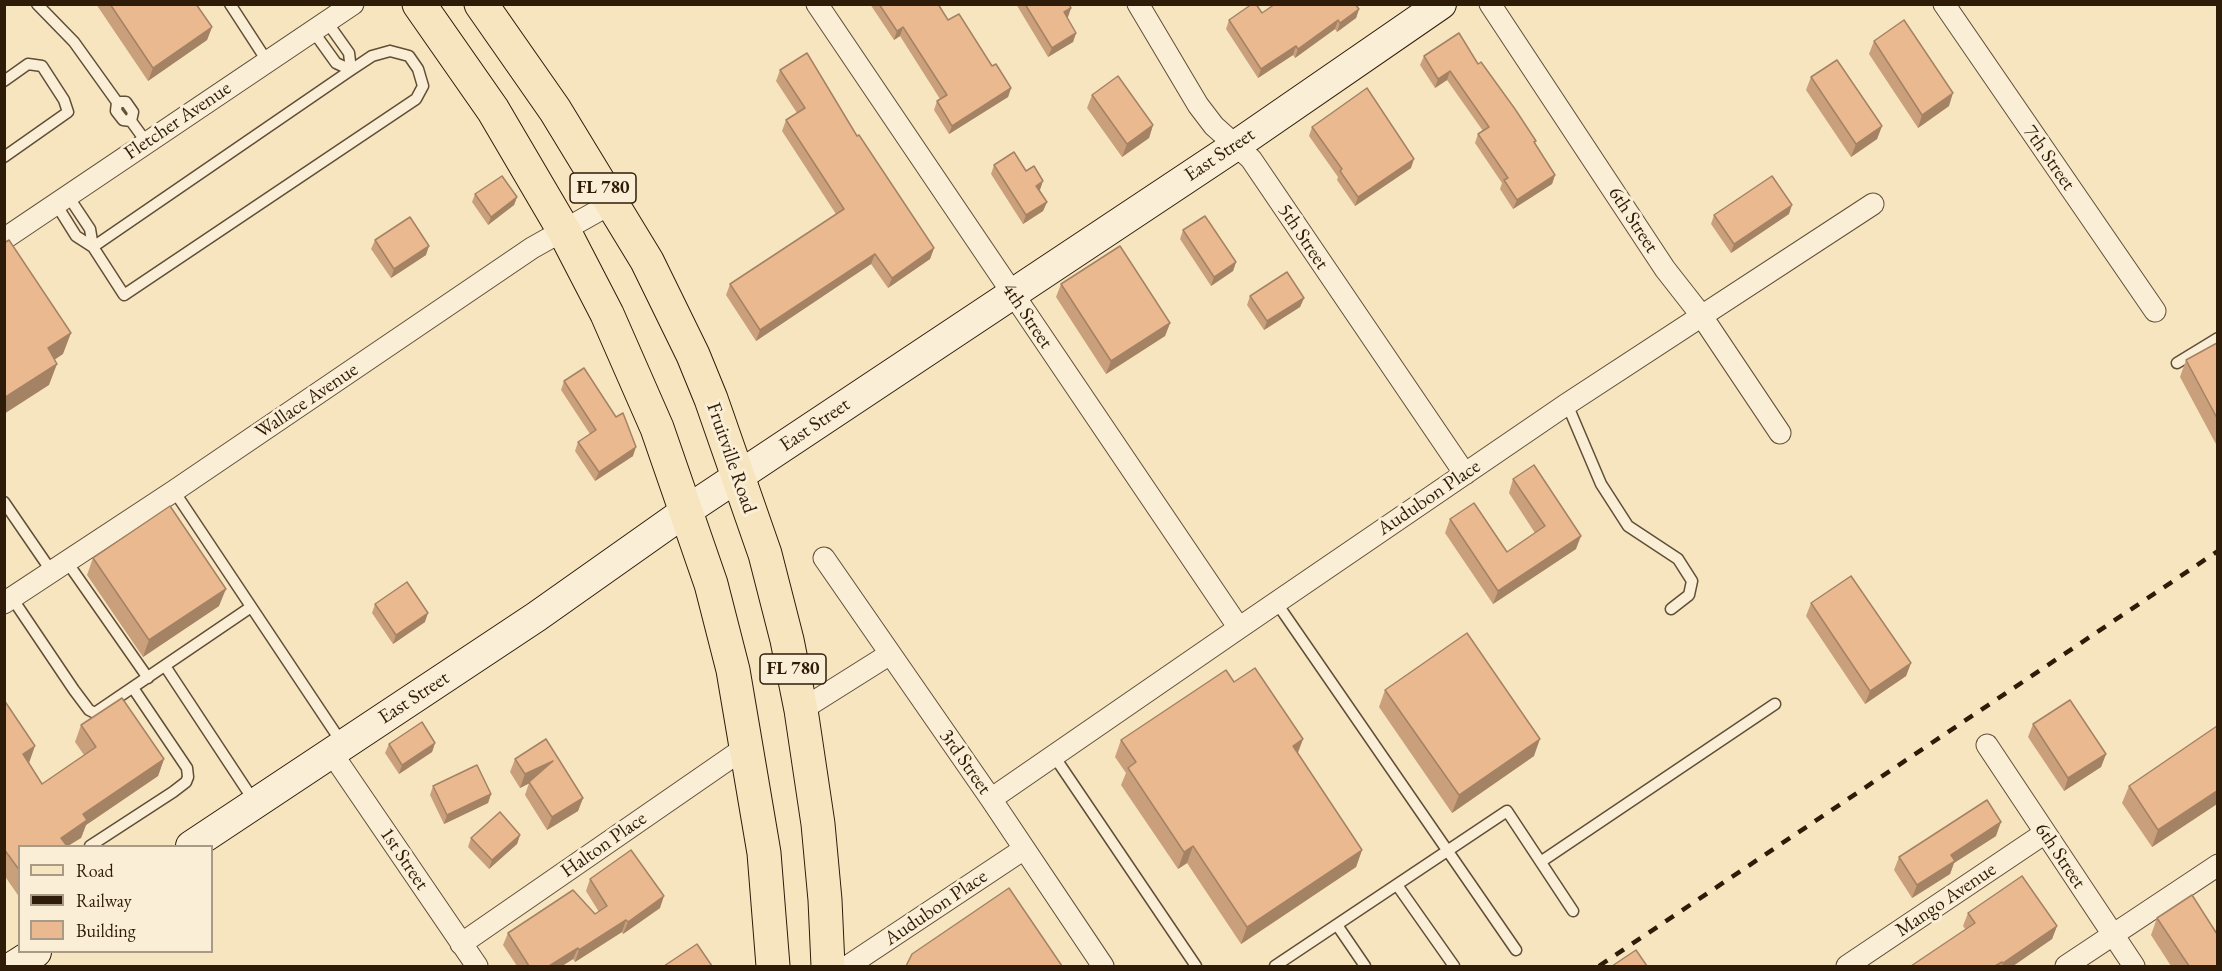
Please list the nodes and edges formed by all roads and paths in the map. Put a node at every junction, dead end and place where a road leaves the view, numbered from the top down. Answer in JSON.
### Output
{"nodes":[{"id":1,"x":37,"y":4,"type":"edge"},
{"id":2,"x":230,"y":4,"type":"edge"},
{"id":3,"x":353,"y":4,"type":"edge"},
{"id":4,"x":419,"y":4,"type":"edge"},
{"id":5,"x":481,"y":4,"type":"edge"},
{"id":6,"x":817,"y":4,"type":"edge"},
{"id":7,"x":1138,"y":4,"type":"edge"},
{"id":8,"x":1441,"y":4,"type":"edge"},
{"id":9,"x":1490,"y":4,"type":"edge"},
{"id":10,"x":1944,"y":4,"type":"edge"},
{"id":11,"x":320,"y":26,"type":"junction"},
{"id":12,"x":267,"y":61,"type":"junction"},
{"id":13,"x":351,"y":70,"type":"junction"},
{"id":14,"x":4,"y":81,"type":"edge"},
{"id":15,"x":147,"y":143,"type":"junction"},
{"id":16,"x":1235,"y":146,"type":"junction"},
{"id":17,"x":4,"y":157,"type":"edge"},
{"id":18,"x":62,"y":200,"type":"junction"},
{"id":19,"x":612,"y":203,"type":"junction"},
{"id":20,"x":1873,"y":204,"type":"dead end"},
{"id":21,"x":564,"y":231,"type":"junction"},
{"id":22,"x":4,"y":239,"type":"edge"},
{"id":23,"x":93,"y":247,"type":"junction"},
{"id":24,"x":1012,"y":294,"type":"junction"},
{"id":25,"x":2155,"y":310,"type":"dead end"},
{"id":26,"x":1701,"y":315,"type":"junction"},
{"id":27,"x":2217,"y":338,"type":"edge"},
{"id":28,"x":2177,"y":363,"type":"dead end"},
{"id":29,"x":1567,"y":404,"type":"junction"},
{"id":30,"x":1780,"y":434,"type":"dead end"},
{"id":31,"x":1465,"y":474,"type":"junction"},
{"id":32,"x":738,"y":476,"type":"junction"},
{"id":33,"x":174,"y":491,"type":"junction"},
{"id":34,"x":4,"y":502,"type":"edge"},
{"id":35,"x":686,"y":511,"type":"junction"},
{"id":36,"x":824,"y":558,"type":"dead end"},
{"id":37,"x":60,"y":567,"type":"junction"},
{"id":38,"x":8,"y":600,"type":"edge"},
{"id":39,"x":1276,"y":602,"type":"junction"},
{"id":40,"x":251,"y":607,"type":"junction"},
{"id":41,"x":1671,"y":609,"type":"dead end"},
{"id":42,"x":1239,"y":627,"type":"junction"},
{"id":43,"x":890,"y":654,"type":"junction"},
{"id":44,"x":165,"y":666,"type":"junction"},
{"id":45,"x":148,"y":678,"type":"junction"},
{"id":46,"x":133,"y":688,"type":"junction"},
{"id":47,"x":1775,"y":704,"type":"dead end"},
{"id":48,"x":801,"y":710,"type":"junction"},
{"id":49,"x":1987,"y":745,"type":"dead end"},
{"id":50,"x":746,"y":747,"type":"junction"},
{"id":51,"x":337,"y":748,"type":"junction"},
{"id":52,"x":1054,"y":756,"type":"junction"},
{"id":53,"x":991,"y":800,"type":"junction"},
{"id":54,"x":255,"y":803,"type":"junction"},
{"id":55,"x":2045,"y":833,"type":"junction"},
{"id":56,"x":92,"y":845,"type":"edge"},
{"id":57,"x":192,"y":845,"type":"edge"},
{"id":58,"x":1023,"y":849,"type":"junction"},
{"id":59,"x":1448,"y":850,"type":"junction"},
{"id":60,"x":1542,"y":861,"type":"junction"},
{"id":61,"x":2217,"y":865,"type":"edge"},
{"id":62,"x":1397,"y":885,"type":"junction"},
{"id":63,"x":1573,"y":910,"type":"dead end"},
{"id":64,"x":1337,"y":925,"type":"junction"},
{"id":65,"x":2113,"y":935,"type":"junction"},
{"id":66,"x":461,"y":944,"type":"junction"},
{"id":67,"x":1516,"y":950,"type":"dead end"},
{"id":68,"x":33,"y":953,"type":"edge"},
{"id":69,"x":4,"y":962,"type":"edge"},
{"id":70,"x":8,"y":966,"type":"edge"},
{"id":71,"x":14,"y":966,"type":"edge"},
{"id":72,"x":477,"y":966,"type":"edge"},
{"id":73,"x":773,"y":966,"type":"edge"},
{"id":74,"x":828,"y":966,"type":"edge"},
{"id":75,"x":848,"y":966,"type":"edge"},
{"id":76,"x":1102,"y":966,"type":"edge"},
{"id":77,"x":1196,"y":966,"type":"edge"},
{"id":78,"x":1276,"y":966,"type":"edge"},
{"id":79,"x":1365,"y":966,"type":"edge"},
{"id":80,"x":1454,"y":966,"type":"edge"},
{"id":81,"x":1847,"y":966,"type":"edge"},
{"id":82,"x":2066,"y":966,"type":"edge"},
{"id":83,"x":2134,"y":966,"type":"edge"}],
"edges":[{"from":1,"to":15,"type":"lane"},
{"from":2,"to":12,"type":"lane"},
{"from":3,"to":11,"type":"street","name":"Fletcher Avenue"},
{"from":4,"to":21,"type":"main road","number":"FL 780"},
{"from":5,"to":19,"type":"main road","name":"Fruitville Road","number":"FL 780"},
{"from":6,"to":24,"type":"street","name":"4th Street"},
{"from":7,"to":16,"type":"street","name":"5th Street"},
{"from":8,"to":16,"type":"street","name":"East Street"},
{"from":9,"to":26,"type":"street","name":"6th Street"},
{"from":10,"to":25,"type":"street","name":"7th Street"},
{"from":11,"to":12,"type":"street","name":"Fletcher Avenue"},
{"from":11,"to":13,"type":"lane"},
{"from":11,"to":13,"type":"lane"},
{"from":12,"to":15,"type":"street","name":"Fletcher Avenue"},
{"from":13,"to":23,"type":"lane"},
{"from":13,"to":23,"type":"lane"},
{"from":14,"to":17,"type":"lane"},
{"from":15,"to":18,"type":"street","name":"Fletcher Avenue"},
{"from":16,"to":24,"type":"street","name":"East Street"},
{"from":16,"to":31,"type":"street","name":"5th Street"},
{"from":18,"to":22,"type":"street","name":"Fletcher Avenue"},
{"from":18,"to":23,"type":"lane"},
{"from":18,"to":23,"type":"lane"},
{"from":19,"to":21,"type":"street","name":"Wallace Avenue"},
{"from":19,"to":32,"type":"main road","name":"Fruitville Road","number":"FL 780"},
{"from":20,"to":26,"type":"street","name":"Audubon Place"},
{"from":21,"to":33,"type":"street","name":"Wallace Avenue"},
{"from":21,"to":35,"type":"main road","number":"FL 780"},
{"from":24,"to":32,"type":"street","name":"East Street"},
{"from":24,"to":42,"type":"street","name":"4th Street"},
{"from":26,"to":29,"type":"street","name":"Audubon Place"},
{"from":26,"to":30,"type":"street","name":"6th Street"},
{"from":27,"to":28,"type":"lane"},
{"from":29,"to":31,"type":"street","name":"Audubon Place"},
{"from":29,"to":41,"type":"lane"},
{"from":31,"to":39,"type":"street","name":"Audubon Place"},
{"from":32,"to":35,"type":"street","name":"East Street"},
{"from":32,"to":48,"type":"main road","name":"Fruitville Road","number":"FL 780"},
{"from":33,"to":37,"type":"street","name":"Wallace Avenue"},
{"from":33,"to":40,"type":"lane"},
{"from":34,"to":37,"type":"lane"},
{"from":35,"to":50,"type":"main road","number":"FL 780"},
{"from":35,"to":51,"type":"street","name":"East Street"},
{"from":36,"to":43,"type":"street","name":"3rd Street"},
{"from":37,"to":38,"type":"street","name":"Wallace Avenue"},
{"from":37,"to":45,"type":"lane"},
{"from":38,"to":46,"type":"lane"},
{"from":39,"to":42,"type":"street","name":"Audubon Place"},
{"from":39,"to":59,"type":"lane"},
{"from":40,"to":44,"type":"lane"},
{"from":40,"to":51,"type":"lane"},
{"from":42,"to":52,"type":"street","name":"Audubon Place"},
{"from":43,"to":48,"type":"street"},
{"from":43,"to":53,"type":"street","name":"3rd Street"},
{"from":44,"to":45,"type":"lane"},
{"from":44,"to":54,"type":"lane"},
{"from":45,"to":46,"type":"lane"},
{"from":46,"to":56,"type":"lane"},
{"from":47,"to":60,"type":"lane"},
{"from":48,"to":74,"type":"main road","name":"Fruitville Road","number":"FL 780"},
{"from":49,"to":55,"type":"street","name":"6th Street"},
{"from":50,"to":66,"type":"street","name":"Halton Place"},
{"from":50,"to":73,"type":"main road","number":"FL 780"},
{"from":51,"to":54,"type":"street","name":"East Street"},
{"from":51,"to":66,"type":"street","name":"1st Street"},
{"from":52,"to":53,"type":"street","name":"Audubon Place"},
{"from":52,"to":77,"type":"lane"},
{"from":53,"to":58,"type":"street","name":"3rd Street"},
{"from":54,"to":57,"type":"street","name":"East Street"},
{"from":55,"to":65,"type":"street","name":"6th Street"},
{"from":55,"to":81,"type":"street","name":"Mango Avenue"},
{"from":58,"to":75,"type":"street","name":"Audubon Place"},
{"from":58,"to":76,"type":"street","name":"3rd Street"},
{"from":59,"to":60,"type":"lane"},
{"from":59,"to":62,"type":"lane"},
{"from":59,"to":67,"type":"lane"},
{"from":60,"to":63,"type":"lane"},
{"from":61,"to":65,"type":"street"},
{"from":62,"to":64,"type":"lane"},
{"from":62,"to":80,"type":"lane"},
{"from":64,"to":78,"type":"lane"},
{"from":64,"to":79,"type":"lane"},
{"from":65,"to":82,"type":"street"},
{"from":65,"to":83,"type":"street","name":"6th Street"},
{"from":66,"to":72,"type":"street","name":"1st Street"},
{"from":68,"to":71,"type":"street"},
{"from":69,"to":70,"type":"street"}]}
